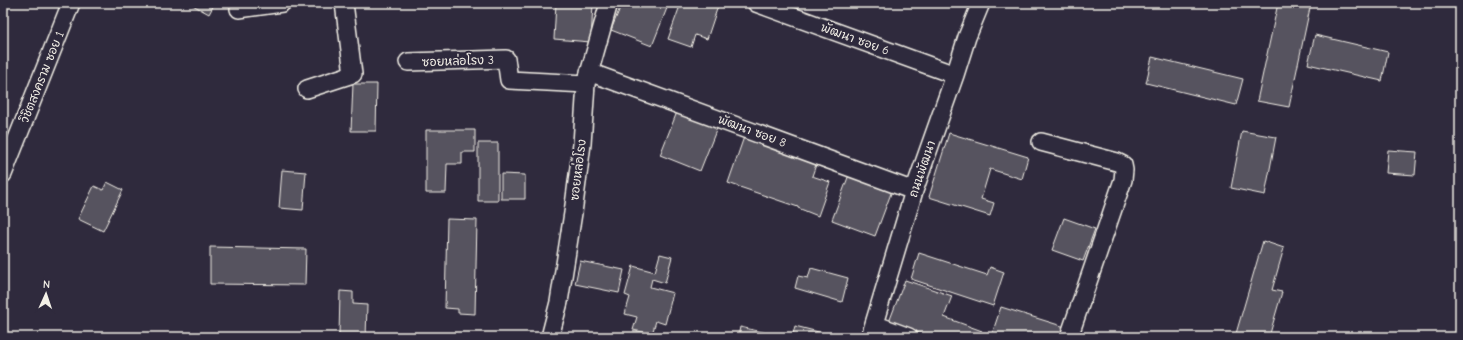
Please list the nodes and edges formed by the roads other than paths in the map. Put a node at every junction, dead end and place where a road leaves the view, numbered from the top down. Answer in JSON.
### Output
{"nodes":[{"id":1,"x":71,"y":3,"type":"edge"},
{"id":2,"x":282,"y":3,"type":"edge"},
{"id":3,"x":344,"y":3,"type":"edge"},
{"id":4,"x":609,"y":3,"type":"edge"},
{"id":5,"x":756,"y":3,"type":"edge"},
{"id":6,"x":980,"y":3,"type":"edge"},
{"id":7,"x":238,"y":9,"type":"dead end"},
{"id":8,"x":408,"y":62,"type":"dead end"},
{"id":9,"x":955,"y":75,"type":"junction"},
{"id":10,"x":588,"y":78,"type":"junction"},
{"id":11,"x":307,"y":88,"type":"dead end"},
{"id":12,"x":1042,"y":142,"type":"dead end"},
{"id":13,"x":3,"y":174,"type":"edge"},
{"id":14,"x":914,"y":191,"type":"junction"},
{"id":15,"x":872,"y":330,"type":"edge"},
{"id":16,"x":550,"y":337,"type":"edge"},
{"id":17,"x":908,"y":337,"type":"edge"},
{"id":18,"x":1070,"y":337,"type":"edge"}],
"edges":[{"from":1,"to":13,"type":"street","name":"วิชิตสงคราม ซอย 1"},
{"from":2,"to":7,"type":"street"},
{"from":3,"to":11,"type":"street"},
{"from":4,"to":10,"type":"street","name":"ซอยหล่อโรง"},
{"from":5,"to":9,"type":"street","name":"พัฒนา ซอย 6"},
{"from":6,"to":9,"type":"street","name":"ถนนพัฒนา"},
{"from":8,"to":10,"type":"street","name":"ซอยหล่อโรง 3"},
{"from":9,"to":14,"type":"street","name":"ถนนพัฒนา"},
{"from":10,"to":14,"type":"street","name":"พัฒนา ซอย 8"},
{"from":10,"to":16,"type":"street","name":"ซอยหล่อโรง"},
{"from":12,"to":18,"type":"street"},
{"from":14,"to":15,"type":"street","name":"ถนนพัฒนา"},
{"from":15,"to":17,"type":"street"}]}
